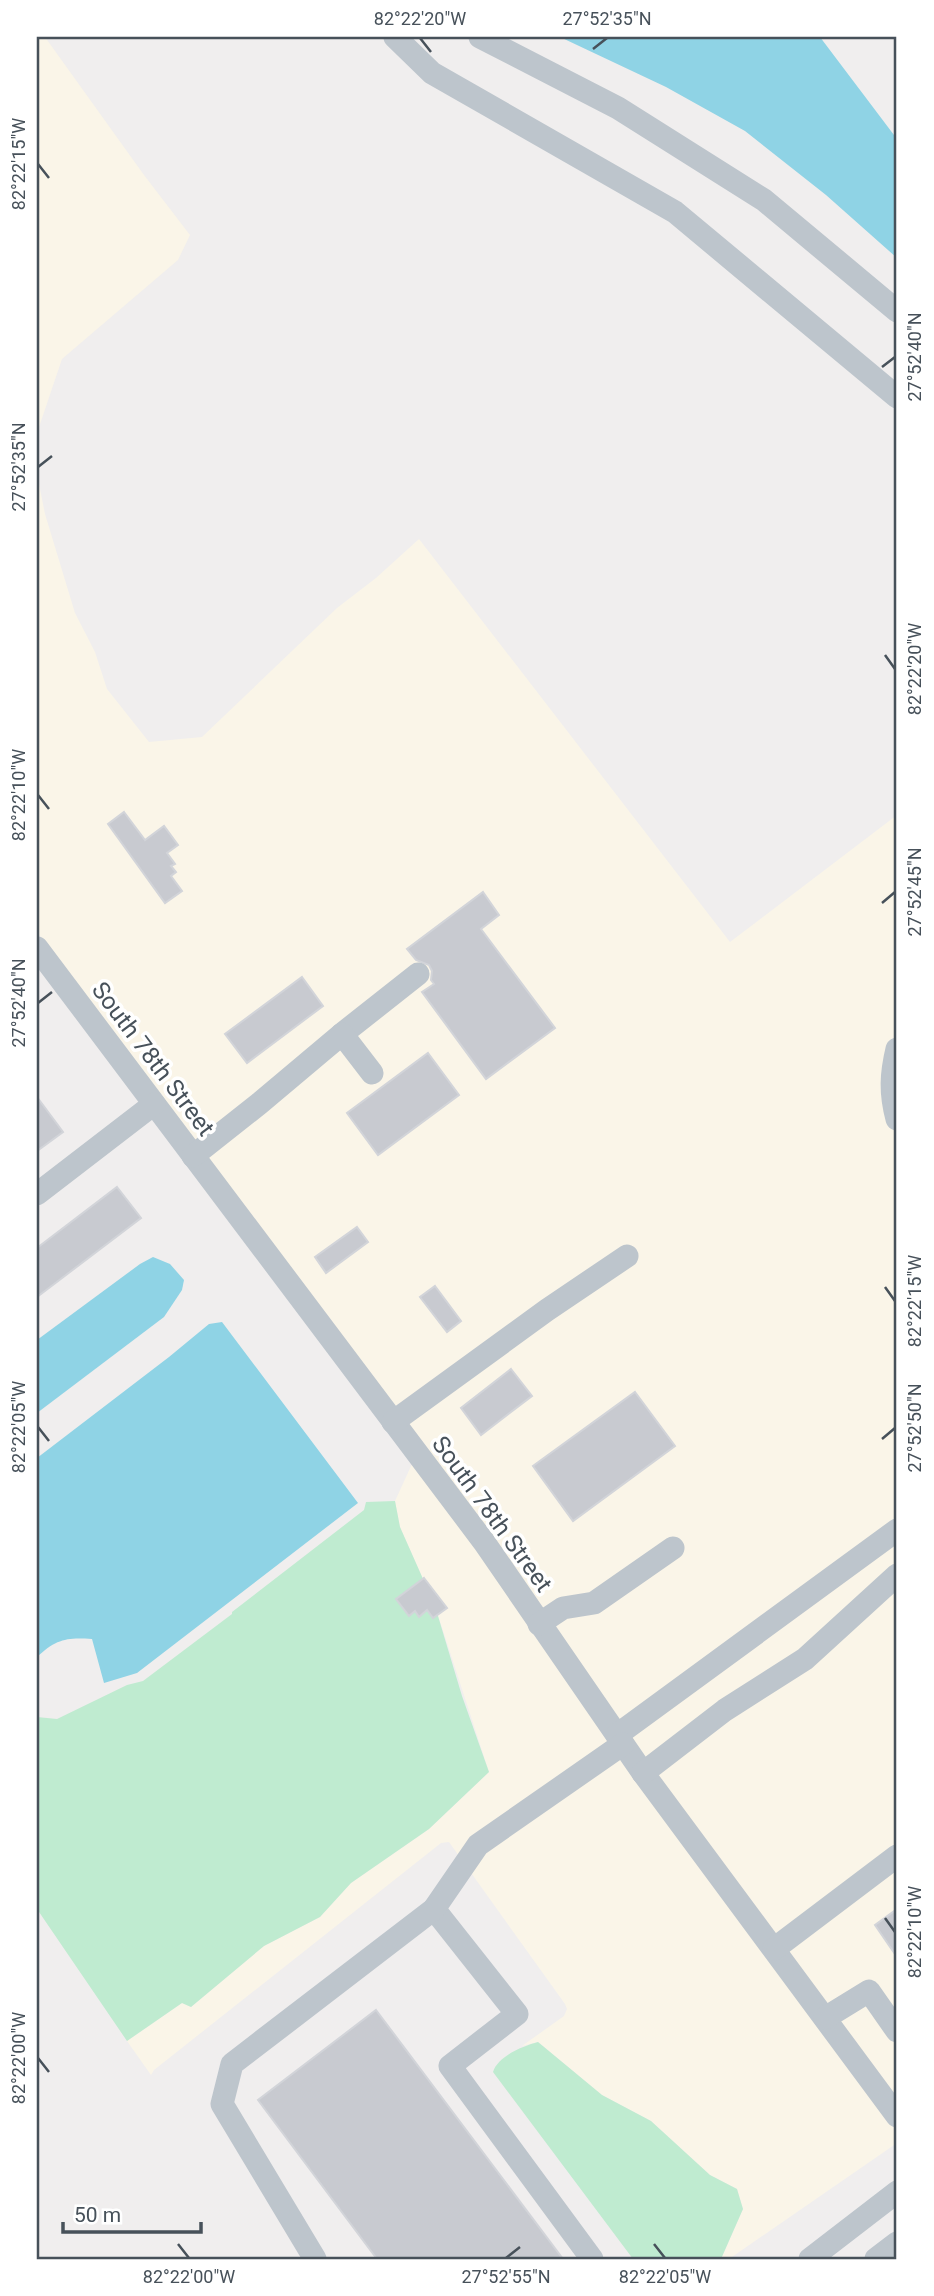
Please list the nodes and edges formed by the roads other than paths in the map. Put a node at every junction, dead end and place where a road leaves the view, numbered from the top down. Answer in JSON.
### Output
{"nodes":[{"id":1,"x":395,"y":37,"type":"edge"},
{"id":2,"x":480,"y":37,"type":"edge"},
{"id":3,"x":897,"y":311,"type":"edge"},
{"id":4,"x":897,"y":397,"type":"edge"},
{"id":5,"x":37,"y":948,"type":"edge"},
{"id":6,"x":418,"y":974,"type":"dead end"},
{"id":7,"x":342,"y":1034,"type":"junction"},
{"id":8,"x":897,"y":1049,"type":"edge"},
{"id":9,"x":372,"y":1073,"type":"dead end"},
{"id":10,"x":154,"y":1104,"type":"junction"},
{"id":11,"x":897,"y":1119,"type":"edge"},
{"id":12,"x":193,"y":1156,"type":"junction"},
{"id":13,"x":37,"y":1194,"type":"edge"},
{"id":14,"x":627,"y":1256,"type":"dead end"},
{"id":15,"x":393,"y":1422,"type":"junction"},
{"id":16,"x":897,"y":1530,"type":"edge"},
{"id":17,"x":673,"y":1548,"type":"dead end"},
{"id":18,"x":897,"y":1575,"type":"edge"},
{"id":19,"x":539,"y":1624,"type":"junction"},
{"id":20,"x":620,"y":1740,"type":"junction"},
{"id":21,"x":643,"y":1773,"type":"junction"},
{"id":22,"x":897,"y":1856,"type":"edge"},
{"id":23,"x":434,"y":1909,"type":"junction"},
{"id":24,"x":774,"y":1949,"type":"junction"},
{"id":25,"x":825,"y":2018,"type":"junction"},
{"id":26,"x":897,"y":2031,"type":"edge"},
{"id":27,"x":897,"y":2116,"type":"edge"},
{"id":28,"x":897,"y":2192,"type":"edge"},
{"id":29,"x":897,"y":2243,"type":"edge"},
{"id":30,"x":315,"y":2259,"type":"edge"},
{"id":31,"x":592,"y":2259,"type":"edge"},
{"id":32,"x":810,"y":2259,"type":"edge"},
{"id":33,"x":876,"y":2259,"type":"edge"}],
"edges":[{"from":1,"to":4,"type":"street"},
{"from":2,"to":3,"type":"street"},
{"from":5,"to":10,"type":"street","name":"South 78th Street"},
{"from":6,"to":7,"type":"street"},
{"from":7,"to":9,"type":"street"},
{"from":7,"to":12,"type":"street"},
{"from":8,"to":11,"type":"street"},
{"from":10,"to":12,"type":"street","name":"South 78th Street"},
{"from":10,"to":13,"type":"street"},
{"from":12,"to":15,"type":"street","name":"South 78th Street"},
{"from":14,"to":15,"type":"street"},
{"from":15,"to":19,"type":"street","name":"South 78th Street"},
{"from":16,"to":20,"type":"street"},
{"from":17,"to":19,"type":"street"},
{"from":18,"to":21,"type":"street"},
{"from":19,"to":20,"type":"street","name":"South 78th Street"},
{"from":20,"to":21,"type":"street","name":"South 78th Street"},
{"from":20,"to":23,"type":"street"},
{"from":21,"to":24,"type":"street","name":"South 78th Street"},
{"from":22,"to":24,"type":"street"},
{"from":23,"to":30,"type":"street"},
{"from":23,"to":31,"type":"street"},
{"from":24,"to":25,"type":"street","name":"South 78th Street"},
{"from":25,"to":26,"type":"street"},
{"from":25,"to":27,"type":"street","name":"South 78th Street"},
{"from":28,"to":32,"type":"street"},
{"from":29,"to":33,"type":"street"}]}
